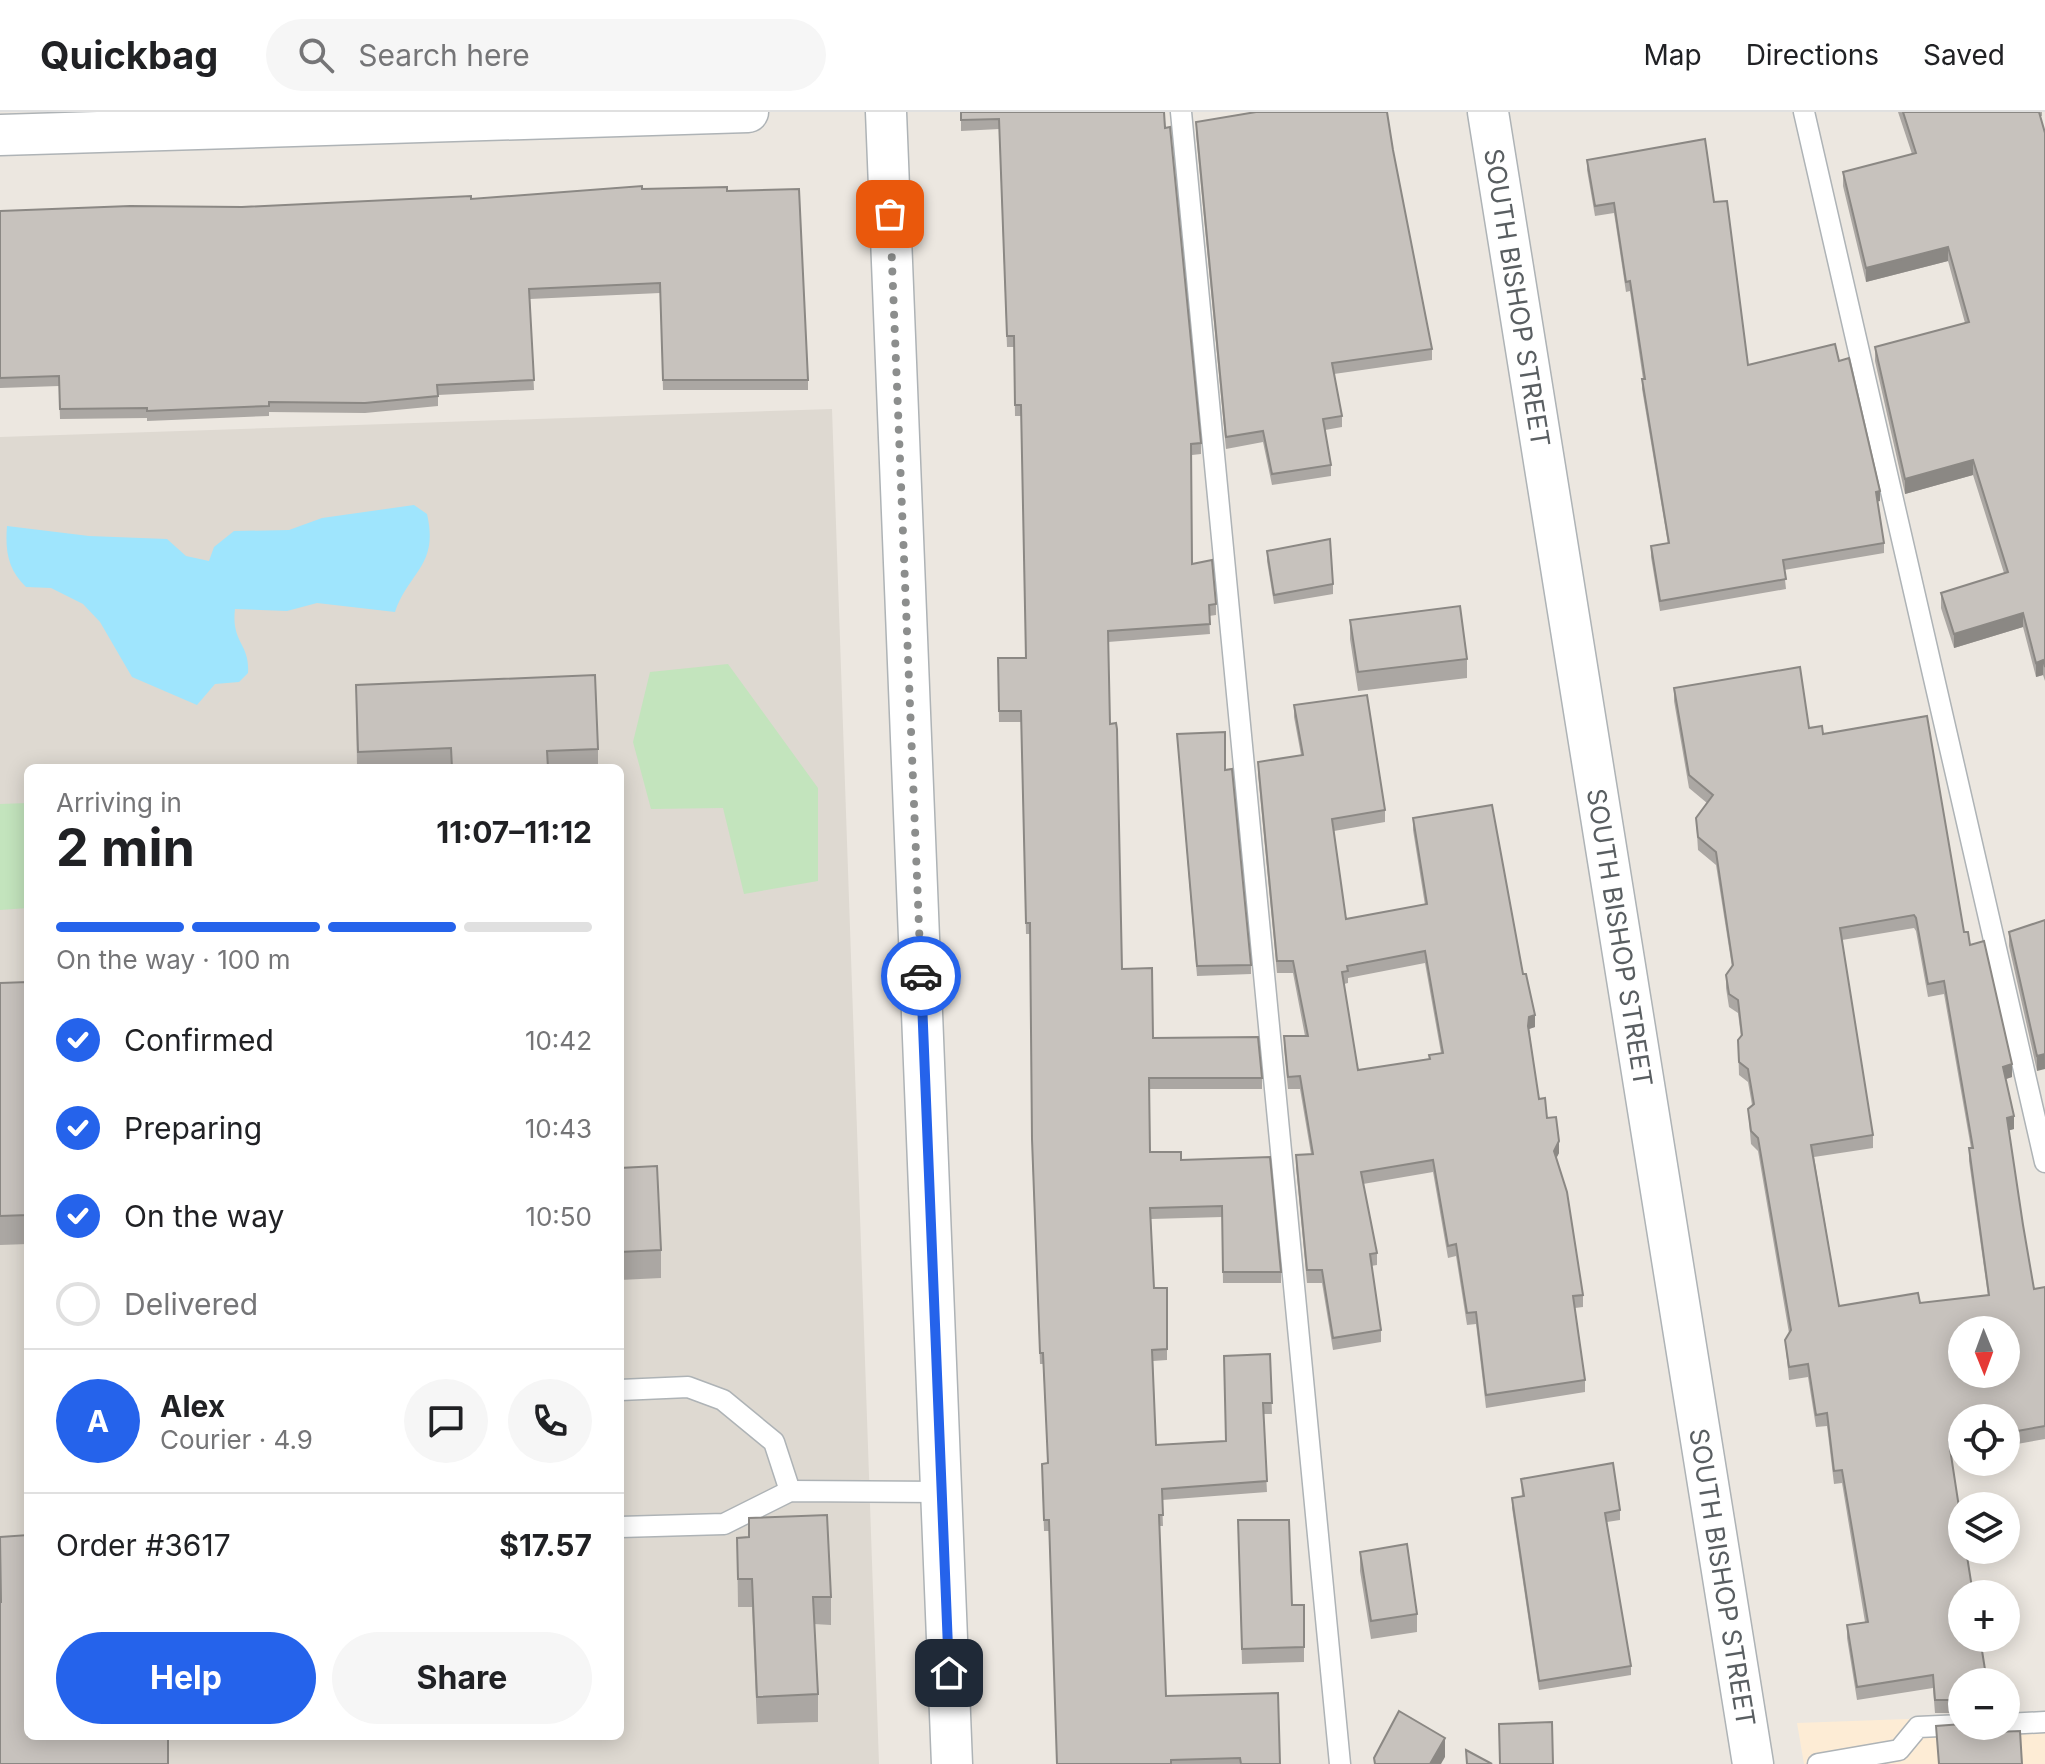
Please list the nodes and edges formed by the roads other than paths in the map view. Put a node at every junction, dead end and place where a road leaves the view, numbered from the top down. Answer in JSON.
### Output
{"nodes":[{"id":1,"x":748,"y":112,"type":"edge"},
{"id":2,"x":886,"y":112,"type":"edge"},
{"id":3,"x":1181,"y":112,"type":"edge"},
{"id":4,"x":1488,"y":112,"type":"edge"},
{"id":5,"x":1804,"y":112,"type":"edge"},
{"id":6,"x":0,"y":135,"type":"edge"},
{"id":7,"x":2045,"y":1162,"type":"edge"},
{"id":8,"x":624,"y":1390,"type":"edge"},
{"id":9,"x":790,"y":1491,"type":"junction"},
{"id":10,"x":941,"y":1492,"type":"junction"},
{"id":11,"x":624,"y":1527,"type":"edge"},
{"id":12,"x":2045,"y":1722,"type":"edge"},
{"id":13,"x":2020,"y":1723,"type":"edge"},
{"id":14,"x":1948,"y":1726,"type":"edge"},
{"id":15,"x":1752,"y":1753,"type":"edge"},
{"id":16,"x":1900,"y":1757,"type":"edge"},
{"id":17,"x":952,"y":1764,"type":"edge"},
{"id":18,"x":1340,"y":1764,"type":"edge"},
{"id":19,"x":1818,"y":1764,"type":"edge"}],
"edges":[{"from":1,"to":6,"type":"street"},
{"from":2,"to":10,"type":"street"},
{"from":3,"to":18,"type":"lane"},
{"from":4,"to":15,"type":"street","name":"SOUTH BISHOP STREET"},
{"from":5,"to":7,"type":"lane"},
{"from":8,"to":9,"type":"lane"},
{"from":9,"to":10,"type":"lane"},
{"from":9,"to":11,"type":"lane"},
{"from":10,"to":17,"type":"street"},
{"from":12,"to":13,"type":"lane"},
{"from":14,"to":16,"type":"lane"},
{"from":16,"to":19,"type":"lane"}]}
